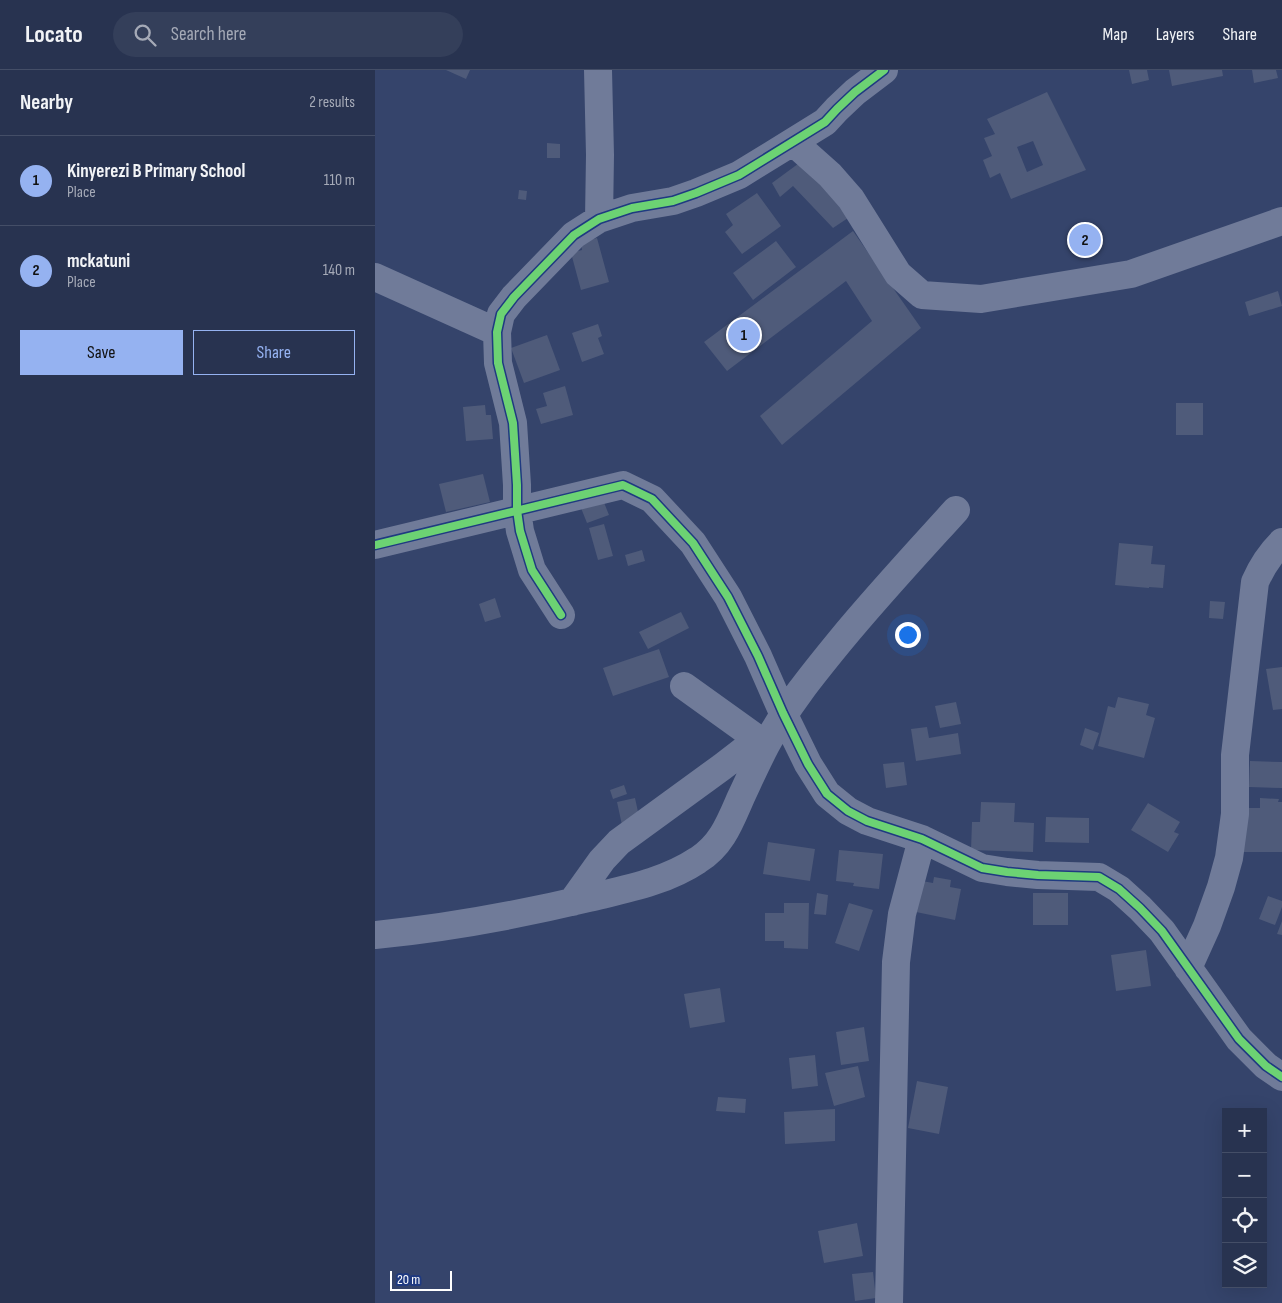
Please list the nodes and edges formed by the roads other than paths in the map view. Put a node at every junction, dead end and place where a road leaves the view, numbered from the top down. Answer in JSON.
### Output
{"nodes":[{"id":1,"x":598,"y":70,"type":"edge"},
{"id":2,"x":884,"y":70,"type":"edge"},
{"id":3,"x":793,"y":142,"type":"junction"},
{"id":4,"x":599,"y":219,"type":"junction"},
{"id":5,"x":1282,"y":221,"type":"edge"},
{"id":6,"x":375,"y":277,"type":"edge"},
{"id":7,"x":497,"y":332,"type":"junction"},
{"id":8,"x":517,"y":510,"type":"junction"},
{"id":9,"x":956,"y":510,"type":"dead end"},
{"id":10,"x":1282,"y":542,"type":"edge"},
{"id":11,"x":375,"y":545,"type":"edge"},
{"id":12,"x":561,"y":615,"type":"dead end"},
{"id":13,"x":684,"y":686,"type":"dead end"},
{"id":14,"x":783,"y":713,"type":"junction"},
{"id":15,"x":762,"y":742,"type":"junction"},
{"id":16,"x":922,"y":840,"type":"junction"},
{"id":17,"x":572,"y":902,"type":"junction"},
{"id":18,"x":375,"y":935,"type":"edge"},
{"id":19,"x":1188,"y":968,"type":"junction"},
{"id":20,"x":1282,"y":1077,"type":"edge"},
{"id":21,"x":889,"y":1303,"type":"edge"}],
"edges":[{"from":1,"to":4,"type":"street"},
{"from":2,"to":3,"type":"street"},
{"from":3,"to":4,"type":"street"},
{"from":3,"to":5,"type":"street"},
{"from":4,"to":7,"type":"street"},
{"from":6,"to":7,"type":"street"},
{"from":7,"to":8,"type":"street"},
{"from":8,"to":11,"type":"street"},
{"from":8,"to":12,"type":"street"},
{"from":8,"to":14,"type":"street"},
{"from":9,"to":14,"type":"street"},
{"from":10,"to":19,"type":"street"},
{"from":13,"to":15,"type":"street"},
{"from":14,"to":15,"type":"street"},
{"from":14,"to":16,"type":"street"},
{"from":15,"to":17,"type":"street"},
{"from":15,"to":17,"type":"street"},
{"from":16,"to":19,"type":"street"},
{"from":16,"to":21,"type":"street"},
{"from":17,"to":18,"type":"street"},
{"from":19,"to":20,"type":"street"}]}
